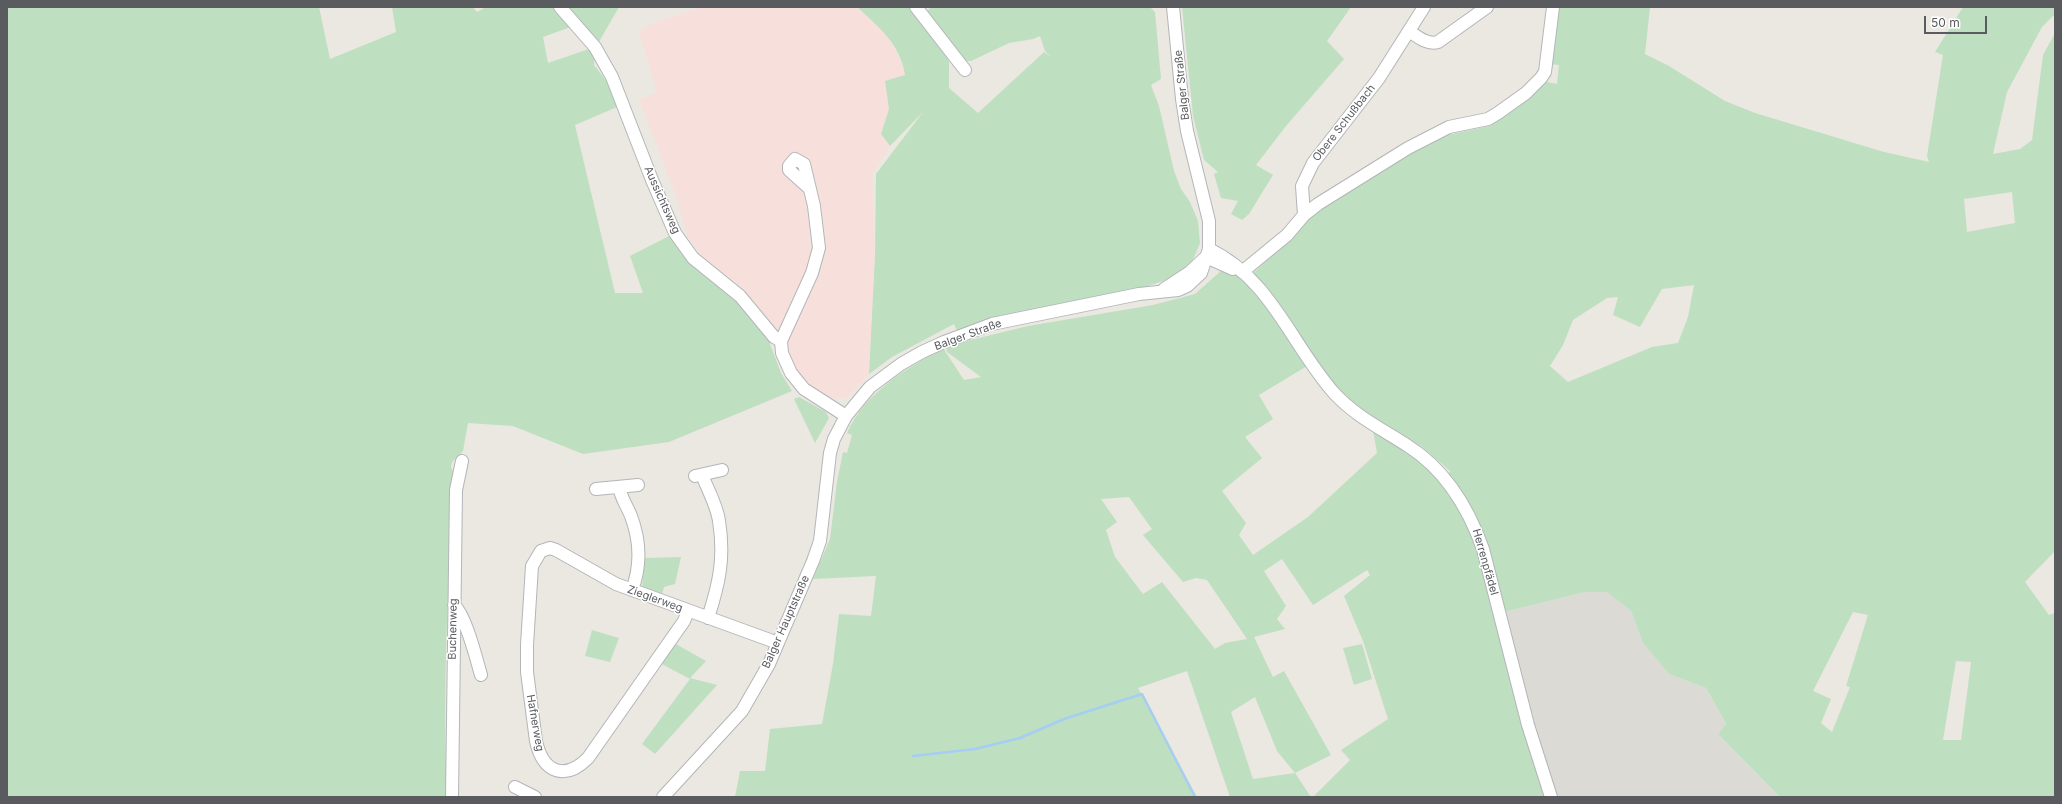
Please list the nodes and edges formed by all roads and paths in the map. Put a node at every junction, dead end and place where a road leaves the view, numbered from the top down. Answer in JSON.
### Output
{"nodes":[{"id":1,"x":560,"y":7,"type":"edge"},
{"id":2,"x":916,"y":7,"type":"edge"},
{"id":3,"x":1173,"y":7,"type":"edge"},
{"id":4,"x":1424,"y":7,"type":"edge"},
{"id":5,"x":1487,"y":7,"type":"edge"},
{"id":6,"x":1553,"y":7,"type":"edge"},
{"id":7,"x":1407,"y":34,"type":"junction"},
{"id":8,"x":965,"y":70,"type":"dead end"},
{"id":9,"x":810,"y":188,"type":"dead end"},
{"id":10,"x":1304,"y":215,"type":"junction"},
{"id":11,"x":1207,"y":253,"type":"junction"},
{"id":12,"x":1242,"y":272,"type":"junction"},
{"id":13,"x":781,"y":341,"type":"junction"},
{"id":14,"x":846,"y":416,"type":"junction"},
{"id":15,"x":462,"y":461,"type":"dead end"},
{"id":16,"x":722,"y":470,"type":"dead end"},
{"id":17,"x":638,"y":485,"type":"dead end"},
{"id":18,"x":620,"y":487,"type":"junction"},
{"id":19,"x":596,"y":489,"type":"dead end"},
{"id":20,"x":539,"y":553,"type":"joint"},
{"id":21,"x":632,"y":590,"type":"junction"},
{"id":22,"x":453,"y":604,"type":"junction"},
{"id":23,"x":688,"y":611,"type":"junction"},
{"id":24,"x":708,"y":618,"type":"junction"},
{"id":25,"x":778,"y":643,"type":"junction"},
{"id":26,"x":481,"y":675,"type":"dead end"},
{"id":27,"x":515,"y":787,"type":"dead end"},
{"id":28,"x":671,"y":792,"type":"edge"},
{"id":29,"x":452,"y":797,"type":"edge"},
{"id":30,"x":535,"y":797,"type":"edge"},
{"id":31,"x":663,"y":797,"type":"edge"},
{"id":32,"x":1552,"y":797,"type":"edge"}],
"edges":[{"from":1,"to":13,"type":"street","name":"Aussichtsweg"},
{"from":2,"to":8,"type":"street"},
{"from":3,"to":11,"type":"street","name":"Balger Straße"},
{"from":4,"to":7,"type":"street","name":"Obere Schußbach"},
{"from":5,"to":7,"type":"street"},
{"from":6,"to":10,"type":"street"},
{"from":7,"to":10,"type":"street","name":"Obere Schußbach"},
{"from":9,"to":13,"type":"street"},
{"from":10,"to":12,"type":"street"},
{"from":11,"to":12,"type":"street","name":"Herrenpfädel"},
{"from":11,"to":14,"type":"street","name":"Balger Straße"},
{"from":12,"to":32,"type":"street","name":"Herrenpfädel"},
{"from":13,"to":14,"type":"street"},
{"from":14,"to":25,"type":"street","name":"Balger Hauptstraße"},
{"from":15,"to":22,"type":"street","name":"Buchenweg"},
{"from":16,"to":24,"type":"street"},
{"from":17,"to":18,"type":"street"},
{"from":18,"to":19,"type":"street"},
{"from":18,"to":21,"type":"street"},
{"from":20,"to":21,"type":"street","name":"Zieglerweg"},
{"from":20,"to":23,"type":"street","name":"Hafnerweg"},
{"from":21,"to":23,"type":"street","name":"Zieglerweg"},
{"from":22,"to":26,"type":"street"},
{"from":22,"to":29,"type":"street","name":"Buchenweg"},
{"from":23,"to":24,"type":"street","name":"Zieglerweg"},
{"from":24,"to":25,"type":"street","name":"Zieglerweg"},
{"from":25,"to":28,"type":"street","name":"Balger Hauptstraße"},
{"from":27,"to":30,"type":"street"},
{"from":28,"to":31,"type":"street","name":"Balger Hauptstraße"}]}
